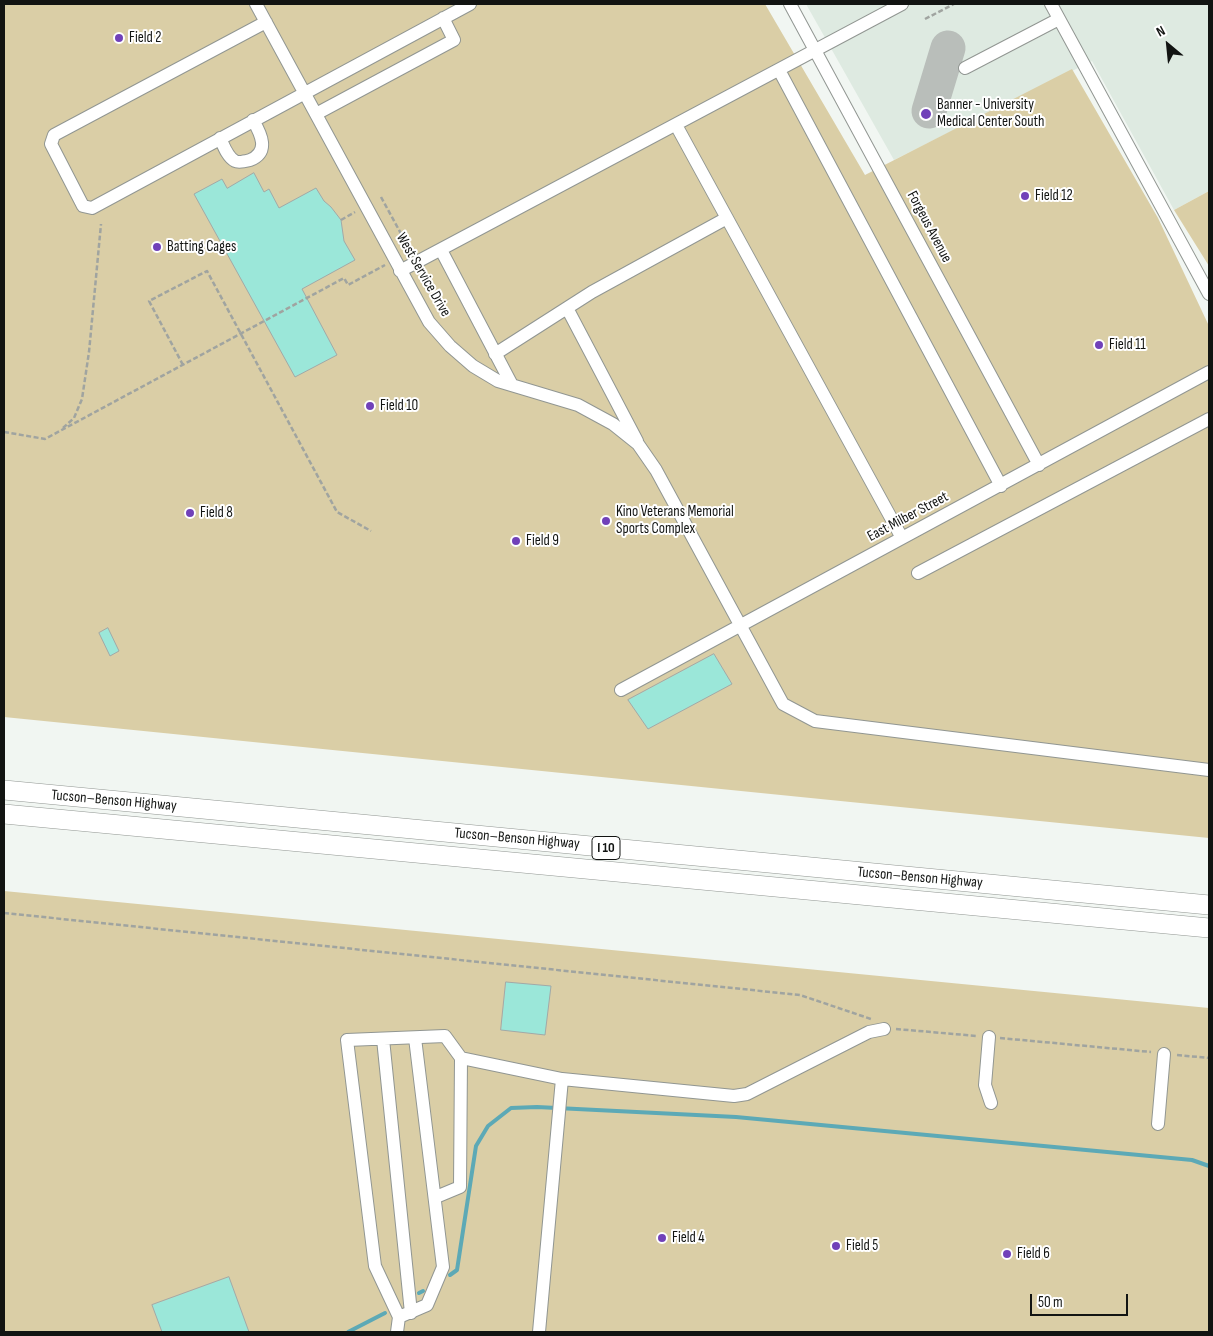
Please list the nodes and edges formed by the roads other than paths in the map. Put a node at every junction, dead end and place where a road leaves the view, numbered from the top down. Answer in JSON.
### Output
{"nodes":[{"id":1,"x":256,"y":4,"type":"edge"},
{"id":2,"x":470,"y":4,"type":"edge"},
{"id":3,"x":790,"y":4,"type":"edge"},
{"id":4,"x":902,"y":4,"type":"edge"},
{"id":5,"x":1051,"y":4,"type":"edge"},
{"id":6,"x":443,"y":18,"type":"junction"},
{"id":7,"x":1059,"y":19,"type":"junction"},
{"id":8,"x":266,"y":22,"type":"junction"},
{"id":9,"x":816,"y":51,"type":"junction"},
{"id":10,"x":965,"y":68,"type":"dead end"},
{"id":11,"x":779,"y":70,"type":"junction"},
{"id":12,"x":304,"y":92,"type":"junction"},
{"id":13,"x":316,"y":114,"type":"junction"},
{"id":14,"x":254,"y":120,"type":"junction"},
{"id":15,"x":676,"y":124,"type":"junction"},
{"id":16,"x":220,"y":138,"type":"junction"},
{"id":17,"x":727,"y":218,"type":"junction"},
{"id":18,"x":441,"y":250,"type":"junction"},
{"id":19,"x":400,"y":271,"type":"junction"},
{"id":20,"x":1209,"y":294,"type":"edge"},
{"id":21,"x":567,"y":308,"type":"junction"},
{"id":22,"x":495,"y":354,"type":"junction"},
{"id":23,"x":1209,"y":372,"type":"edge"},
{"id":24,"x":512,"y":385,"type":"junction"},
{"id":25,"x":1209,"y":419,"type":"edge"},
{"id":26,"x":638,"y":444,"type":"junction"},
{"id":27,"x":1039,"y":465,"type":"junction"},
{"id":28,"x":1001,"y":486,"type":"junction"},
{"id":29,"x":902,"y":538,"type":"junction"},
{"id":30,"x":918,"y":573,"type":"dead end"},
{"id":31,"x":740,"y":625,"type":"junction"},
{"id":32,"x":621,"y":690,"type":"dead end"},
{"id":33,"x":1209,"y":770,"type":"edge"},
{"id":34,"x":4,"y":790,"type":"edge"},
{"id":35,"x":4,"y":814,"type":"edge"},
{"id":36,"x":1209,"y":905,"type":"edge"},
{"id":37,"x":1209,"y":928,"type":"edge"},
{"id":38,"x":884,"y":1029,"type":"road end"},
{"id":39,"x":989,"y":1037,"type":"road end"},
{"id":40,"x":415,"y":1038,"type":"junction"},
{"id":41,"x":383,"y":1039,"type":"junction"},
{"id":42,"x":1164,"y":1054,"type":"road end"},
{"id":43,"x":461,"y":1058,"type":"junction"},
{"id":44,"x":562,"y":1079,"type":"junction"},
{"id":45,"x":991,"y":1103,"type":"dead end"},
{"id":46,"x":1158,"y":1124,"type":"dead end"},
{"id":47,"x":436,"y":1197,"type":"junction"},
{"id":48,"x":405,"y":1315,"type":"junction"},
{"id":49,"x":397,"y":1332,"type":"edge"},
{"id":50,"x":538,"y":1332,"type":"edge"}],
"edges":[{"from":1,"to":8,"type":"street","name":"West Service Drive"},
{"from":2,"to":6,"type":"street"},
{"from":3,"to":9,"type":"street","name":"Forgeus Avenue"},
{"from":4,"to":9,"type":"street"},
{"from":5,"to":7,"type":"street"},
{"from":6,"to":12,"type":"street"},
{"from":6,"to":13,"type":"street"},
{"from":7,"to":10,"type":"street"},
{"from":7,"to":20,"type":"street"},
{"from":8,"to":12,"type":"street","name":"West Service Drive"},
{"from":8,"to":16,"type":"street"},
{"from":9,"to":11,"type":"street"},
{"from":9,"to":27,"type":"street","name":"Forgeus Avenue"},
{"from":11,"to":15,"type":"street"},
{"from":11,"to":28,"type":"street"},
{"from":12,"to":13,"type":"street","name":"West Service Drive"},
{"from":12,"to":14,"type":"street"},
{"from":13,"to":19,"type":"street","name":"West Service Drive"},
{"from":14,"to":16,"type":"street"},
{"from":14,"to":16,"type":"street"},
{"from":15,"to":17,"type":"street"},
{"from":15,"to":18,"type":"street"},
{"from":17,"to":21,"type":"street"},
{"from":17,"to":29,"type":"street"},
{"from":18,"to":19,"type":"street"},
{"from":18,"to":22,"type":"street"},
{"from":19,"to":24,"type":"street","name":"West Service Drive"},
{"from":21,"to":22,"type":"street"},
{"from":21,"to":26,"type":"street"},
{"from":22,"to":24,"type":"street"},
{"from":23,"to":27,"type":"street","name":"East Milber Street"},
{"from":24,"to":26,"type":"street","name":"West Service Drive"},
{"from":25,"to":30,"type":"street"},
{"from":26,"to":31,"type":"street","name":"West Service Drive"},
{"from":27,"to":28,"type":"street","name":"East Milber Street"},
{"from":28,"to":29,"type":"street","name":"East Milber Street"},
{"from":29,"to":31,"type":"street","name":"East Milber Street"},
{"from":31,"to":32,"type":"street","name":"East Milber Street"},
{"from":31,"to":33,"type":"street","name":"West Service Drive"},
{"from":34,"to":36,"type":"highway","name":"Tucson–Benson Highway","number":"I 10"},
{"from":35,"to":37,"type":"highway","name":"Tucson–Benson Highway","number":"I 10"},
{"from":38,"to":44,"type":"street"},
{"from":39,"to":45,"type":"street"},
{"from":40,"to":41,"type":"street"},
{"from":40,"to":43,"type":"street"},
{"from":40,"to":47,"type":"street"},
{"from":41,"to":48,"type":"street"},
{"from":41,"to":48,"type":"street"},
{"from":42,"to":46,"type":"street"},
{"from":43,"to":44,"type":"street"},
{"from":43,"to":47,"type":"street"},
{"from":44,"to":50,"type":"street"},
{"from":47,"to":48,"type":"street"},
{"from":48,"to":49,"type":"street"}]}
